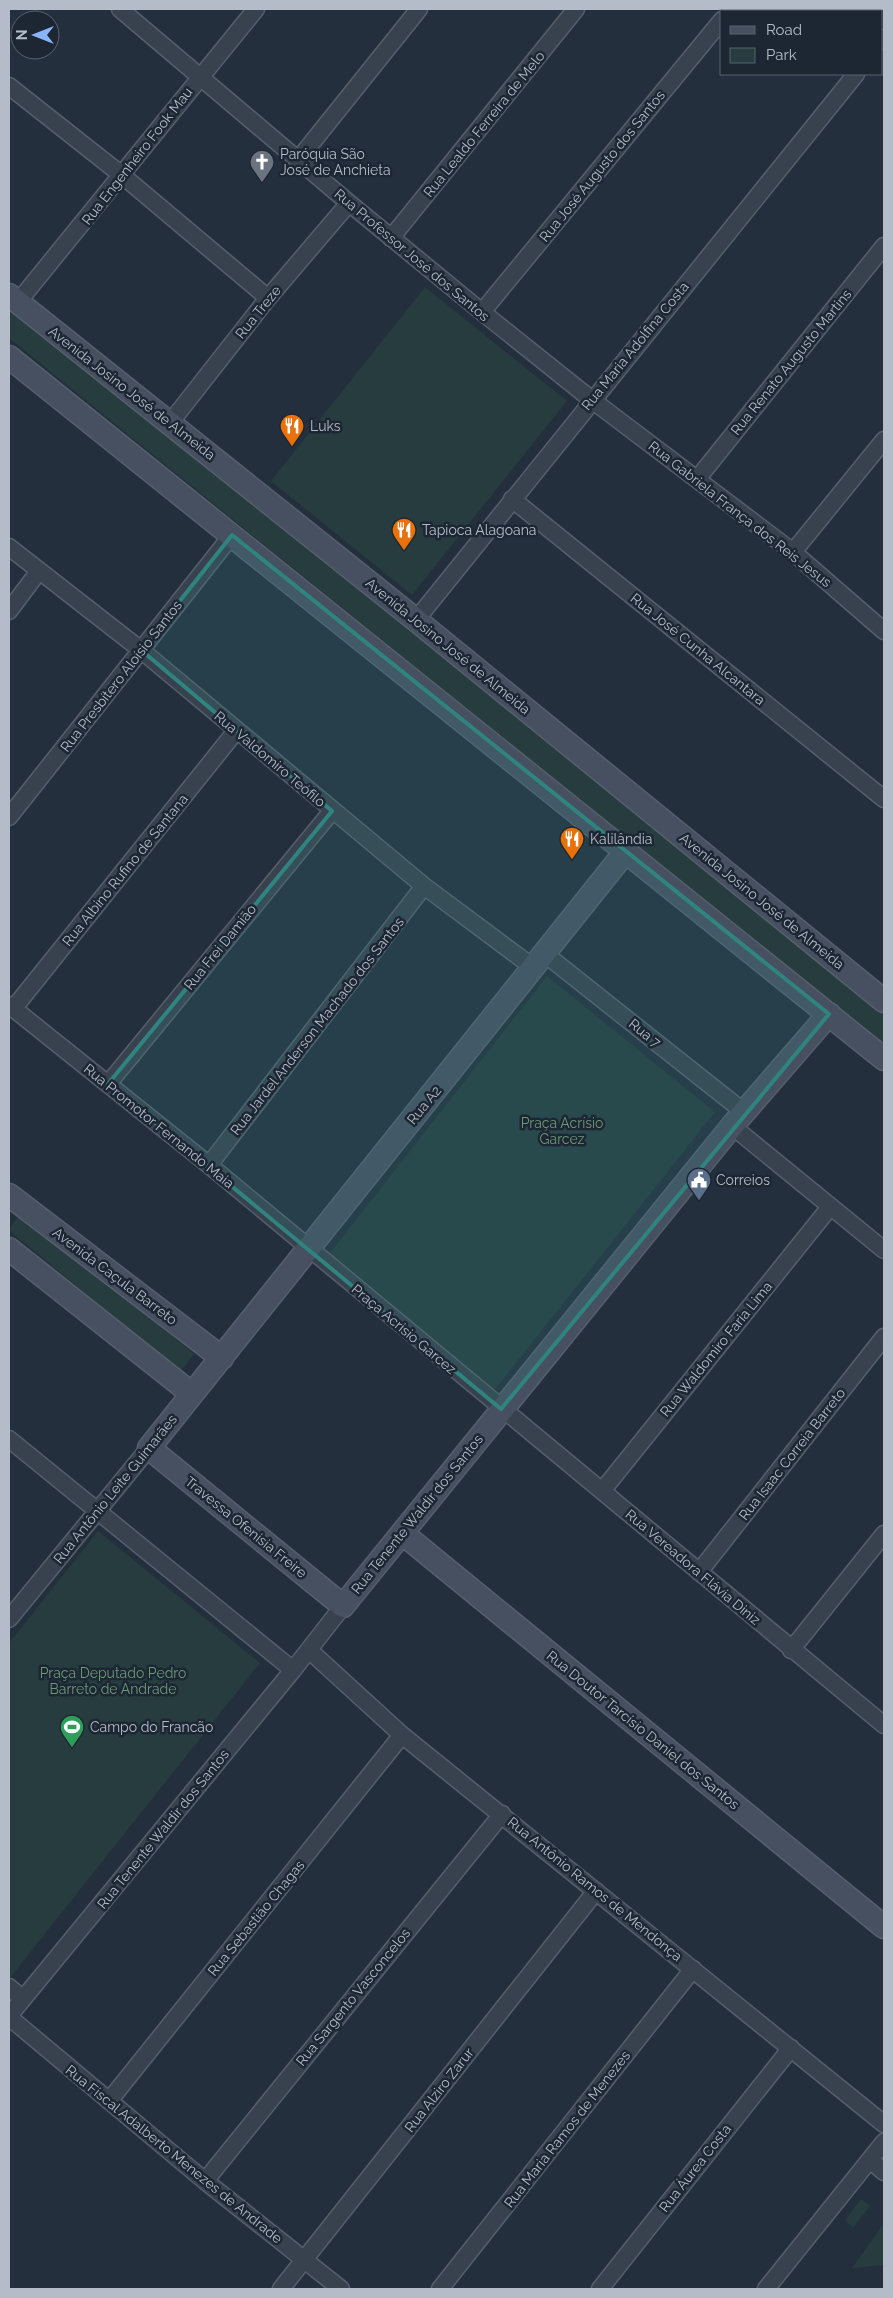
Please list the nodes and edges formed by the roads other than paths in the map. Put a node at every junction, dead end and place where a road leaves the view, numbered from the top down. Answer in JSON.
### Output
{"nodes":[{"id":1,"x":120,"y":9,"type":"edge"},
{"id":2,"x":256,"y":9,"type":"edge"},
{"id":3,"x":419,"y":9,"type":"edge"},
{"id":4,"x":576,"y":9,"type":"edge"},
{"id":5,"x":720,"y":22,"type":"edge"},
{"id":6,"x":855,"y":75,"type":"edge"},
{"id":7,"x":200,"y":76,"type":"junction"},
{"id":8,"x":9,"y":86,"type":"edge"},
{"id":9,"x":298,"y":160,"type":"junction"},
{"id":10,"x":123,"y":176,"type":"junction"},
{"id":11,"x":349,"y":203,"type":"junction"},
{"id":12,"x":391,"y":238,"type":"junction"},
{"id":13,"x":884,"y":246,"type":"edge"},
{"id":14,"x":268,"y":298,"type":"junction"},
{"id":15,"x":14,"y":299,"type":"edge"},
{"id":16,"x":482,"y":312,"type":"junction"},
{"id":17,"x":9,"y":357,"type":"edge"},
{"id":18,"x":592,"y":400,"type":"junction"},
{"id":19,"x":170,"y":423,"type":"junction"},
{"id":20,"x":884,"y":440,"type":"edge"},
{"id":21,"x":698,"y":478,"type":"junction"},
{"id":22,"x":512,"y":499,"type":"junction"},
{"id":23,"x":232,"y":536,"type":"junction"},
{"id":24,"x":9,"y":547,"type":"edge"},
{"id":25,"x":793,"y":552,"type":"junction"},
{"id":26,"x":39,"y":571,"type":"junction"},
{"id":27,"x":9,"y":611,"type":"edge"},
{"id":28,"x":416,"y":620,"type":"junction"},
{"id":29,"x":884,"y":631,"type":"edge"},
{"id":30,"x":141,"y":650,"type":"junction"},
{"id":31,"x":236,"y":731,"type":"junction"},
{"id":32,"x":884,"y":799,"type":"edge"},
{"id":33,"x":332,"y":811,"type":"junction"},
{"id":34,"x":9,"y":817,"type":"edge"},
{"id":35,"x":626,"y":851,"type":"junction"},
{"id":36,"x":424,"y":886,"type":"junction"},
{"id":37,"x":540,"y":961,"type":"junction"},
{"id":38,"x":884,"y":1001,"type":"edge"},
{"id":39,"x":11,"y":1007,"type":"edge"},
{"id":40,"x":829,"y":1014,"type":"junction"},
{"id":41,"x":884,"y":1060,"type":"edge"},
{"id":42,"x":108,"y":1084,"type":"junction"},
{"id":43,"x":738,"y":1119,"type":"junction"},
{"id":44,"x":209,"y":1165,"type":"junction"},
{"id":45,"x":10,"y":1199,"type":"edge"},
{"id":46,"x":830,"y":1207,"type":"junction"},
{"id":47,"x":9,"y":1248,"type":"edge"},
{"id":48,"x":308,"y":1249,"type":"junction"},
{"id":49,"x":884,"y":1250,"type":"edge"},
{"id":50,"x":884,"y":1337,"type":"edge"},
{"id":51,"x":222,"y":1358,"type":"junction"},
{"id":52,"x":192,"y":1394,"type":"junction"},
{"id":53,"x":501,"y":1409,"type":"junction"},
{"id":54,"x":9,"y":1439,"type":"edge"},
{"id":55,"x":149,"y":1448,"type":"junction"},
{"id":56,"x":602,"y":1491,"type":"junction"},
{"id":57,"x":98,"y":1509,"type":"junction"},
{"id":58,"x":402,"y":1533,"type":"junction"},
{"id":59,"x":884,"y":1534,"type":"edge"},
{"id":60,"x":699,"y":1572,"type":"junction"},
{"id":61,"x":343,"y":1606,"type":"junction"},
{"id":62,"x":9,"y":1619,"type":"edge"},
{"id":63,"x":309,"y":1650,"type":"junction"},
{"id":64,"x":791,"y":1650,"type":"junction"},
{"id":65,"x":293,"y":1670,"type":"junction"},
{"id":66,"x":884,"y":1725,"type":"edge"},
{"id":67,"x":402,"y":1735,"type":"junction"},
{"id":68,"x":502,"y":1814,"type":"junction"},
{"id":69,"x":596,"y":1891,"type":"junction"},
{"id":70,"x":884,"y":1927,"type":"edge"},
{"id":71,"x":693,"y":1969,"type":"junction"},
{"id":72,"x":9,"y":1987,"type":"edge"},
{"id":73,"x":23,"y":1999,"type":"junction"},
{"id":74,"x":9,"y":2017,"type":"edge"},
{"id":75,"x":791,"y":2048,"type":"junction"},
{"id":76,"x":109,"y":2101,"type":"junction"},
{"id":77,"x":884,"y":2124,"type":"edge"},
{"id":78,"x":884,"y":2142,"type":"edge"},
{"id":79,"x":870,"y":2160,"type":"junction"},
{"id":80,"x":884,"y":2172,"type":"edge"},
{"id":81,"x":205,"y":2181,"type":"junction"},
{"id":82,"x":304,"y":2260,"type":"junction"},
{"id":83,"x":281,"y":2289,"type":"edge"},
{"id":84,"x":341,"y":2289,"type":"edge"},
{"id":85,"x":440,"y":2289,"type":"edge"},
{"id":86,"x":600,"y":2289,"type":"edge"},
{"id":87,"x":766,"y":2289,"type":"edge"}],
"edges":[{"from":1,"to":7,"type":"street","name":"Rua Professor José dos Santos"},
{"from":2,"to":7,"type":"street","name":"Rua Engenheiro Fook Mau"},
{"from":3,"to":9,"type":"street"},
{"from":4,"to":12,"type":"street","name":"Rua Lealdo Ferreira de Melo"},
{"from":5,"to":16,"type":"street","name":"Rua José Augusto dos Santos"},
{"from":6,"to":18,"type":"street","name":"Rua Maria Adolfina Costa"},
{"from":7,"to":9,"type":"street","name":"Rua Professor José dos Santos"},
{"from":7,"to":10,"type":"street","name":"Rua Engenheiro Fook Mau"},
{"from":8,"to":10,"type":"street"},
{"from":9,"to":11,"type":"street","name":"Rua Professor José dos Santos"},
{"from":10,"to":14,"type":"street"},
{"from":10,"to":15,"type":"street","name":"Rua Engenheiro Fook Mau"},
{"from":11,"to":12,"type":"street","name":"Rua Professor José dos Santos"},
{"from":11,"to":14,"type":"street","name":"Rua Treze"},
{"from":12,"to":16,"type":"street","name":"Rua Professor José dos Santos"},
{"from":13,"to":21,"type":"street","name":"Rua Renato Augusto Martins"},
{"from":14,"to":19,"type":"street","name":"Rua Treze"},
{"from":15,"to":19,"type":"street","name":"Avenida Josino José de Almeida"},
{"from":16,"to":18,"type":"street","name":"Rua Professor José dos Santos"},
{"from":17,"to":23,"type":"street"},
{"from":18,"to":21,"type":"street","name":"Rua Gabriela França dos Reis Jesus"},
{"from":18,"to":22,"type":"street","name":"Rua Maria Adolfina Costa"},
{"from":19,"to":28,"type":"street","name":"Avenida Josino José de Almeida"},
{"from":20,"to":25,"type":"street"},
{"from":21,"to":25,"type":"street","name":"Rua Gabriela França dos Reis Jesus"},
{"from":22,"to":28,"type":"street","name":"Rua Maria Adolfina Costa"},
{"from":22,"to":32,"type":"street","name":"Rua José Cunha Alcantara"},
{"from":23,"to":30,"type":"street","name":"Rua Presbítero Aloísio Santos"},
{"from":23,"to":35,"type":"street"},
{"from":24,"to":26,"type":"street","name":"Rua Valdomiro Teófilo"},
{"from":25,"to":29,"type":"street","name":"Rua Gabriela França dos Reis Jesus"},
{"from":26,"to":27,"type":"street"},
{"from":26,"to":30,"type":"street","name":"Rua Valdomiro Teófilo"},
{"from":28,"to":38,"type":"street","name":"Avenida Josino José de Almeida"},
{"from":30,"to":31,"type":"street","name":"Rua Valdomiro Teófilo"},
{"from":30,"to":34,"type":"street","name":"Rua Presbítero Aloísio Santos"},
{"from":31,"to":33,"type":"street","name":"Rua Valdomiro Teófilo"},
{"from":31,"to":39,"type":"street","name":"Rua Albino Rufino de Santana"},
{"from":33,"to":36,"type":"street","name":"Rua Valdomiro Teófilo"},
{"from":33,"to":42,"type":"street","name":"Rua Frei Damião"},
{"from":35,"to":37,"type":"street","name":"Rua A2"},
{"from":35,"to":40,"type":"street"},
{"from":36,"to":37,"type":"street","name":"Rua Valdomiro Teófilo"},
{"from":36,"to":44,"type":"street","name":"Rua Jardel Anderson Machado dos Santos"},
{"from":37,"to":43,"type":"street","name":"Rua 7"},
{"from":37,"to":48,"type":"street","name":"Rua A2"},
{"from":39,"to":42,"type":"street","name":"Rua Promotor Fernando Maia"},
{"from":40,"to":41,"type":"street"},
{"from":40,"to":43,"type":"street","name":"Rua Tenente Waldir dos Santos"},
{"from":42,"to":44,"type":"street","name":"Rua Promotor Fernando Maia"},
{"from":43,"to":46,"type":"street","name":"Rua 7"},
{"from":43,"to":53,"type":"street","name":"Rua Tenente Waldir dos Santos"},
{"from":44,"to":48,"type":"street","name":"Rua Promotor Fernando Maia"},
{"from":45,"to":51,"type":"street","name":"Avenida Caçula Barreto"},
{"from":46,"to":49,"type":"street","name":"Rua 7"},
{"from":46,"to":56,"type":"street","name":"Rua Waldomiro Faria Lima"},
{"from":47,"to":52,"type":"street"},
{"from":48,"to":51,"type":"street","name":"Rua A2"},
{"from":48,"to":53,"type":"street","name":"Praça Acrisio Garcez"},
{"from":50,"to":60,"type":"street","name":"Rua Isaac Correia Barreto"},
{"from":51,"to":52,"type":"street","name":"Rua Antônio Leite Guimarães"},
{"from":52,"to":55,"type":"street","name":"Rua Antônio Leite Guimarães"},
{"from":53,"to":56,"type":"street","name":"Rua Vereadora Flávia Diniz"},
{"from":53,"to":58,"type":"street","name":"Rua Tenente Waldir dos Santos"},
{"from":54,"to":57,"type":"street"},
{"from":55,"to":57,"type":"street","name":"Rua Antônio Leite Guimarães"},
{"from":55,"to":61,"type":"street","name":"Travessa Ofenisia Freire"},
{"from":56,"to":60,"type":"street","name":"Rua Vereadora Flávia Diniz"},
{"from":57,"to":62,"type":"street","name":"Rua Antônio Leite Guimarães"},
{"from":57,"to":65,"type":"street"},
{"from":58,"to":61,"type":"street","name":"Rua Tenente Waldir dos Santos"},
{"from":58,"to":70,"type":"street","name":"Rua Doutor Tarcísio Daniel dos Santos"},
{"from":59,"to":64,"type":"street"},
{"from":60,"to":64,"type":"street","name":"Rua Vereadora Flávia Diniz"},
{"from":61,"to":63,"type":"street","name":"Rua Tenente Waldir dos Santos"},
{"from":63,"to":65,"type":"street","name":"Rua Tenente Waldir dos Santos"},
{"from":63,"to":67,"type":"street","name":"Rua Antônio Ramos de Mendonça"},
{"from":64,"to":66,"type":"street","name":"Rua Vereadora Flávia Diniz"},
{"from":65,"to":73,"type":"street","name":"Rua Tenente Waldir dos Santos"},
{"from":67,"to":68,"type":"street","name":"Rua Antônio Ramos de Mendonça"},
{"from":67,"to":76,"type":"street","name":"Rua Sebastião Chagas"},
{"from":68,"to":69,"type":"street","name":"Rua Antônio Ramos de Mendonça"},
{"from":68,"to":81,"type":"street","name":"Rua Sargento Vasconcelos"},
{"from":69,"to":71,"type":"street","name":"Rua Antônio Ramos de Mendonça"},
{"from":69,"to":82,"type":"street","name":"Rua Alziro Zarur"},
{"from":71,"to":75,"type":"street","name":"Rua Antônio Ramos de Mendonça"},
{"from":71,"to":85,"type":"street","name":"Rua Maria Ramos de Menezes"},
{"from":72,"to":73,"type":"street"},
{"from":73,"to":74,"type":"street","name":"Rua Tenente Waldir dos Santos"},
{"from":74,"to":76,"type":"street","name":"Rua Fiscal Adalberto Menezes de Andrade"},
{"from":75,"to":77,"type":"street","name":"Rua Antônio Ramos de Mendonça"},
{"from":75,"to":86,"type":"street","name":"Rua Áurea Costa"},
{"from":76,"to":81,"type":"street","name":"Rua Fiscal Adalberto Menezes de Andrade"},
{"from":78,"to":79,"type":"street"},
{"from":79,"to":80,"type":"street"},
{"from":79,"to":87,"type":"street"},
{"from":81,"to":82,"type":"street","name":"Rua Fiscal Adalberto Menezes de Andrade"},
{"from":82,"to":83,"type":"street","name":"Rua Alziro Zarur"},
{"from":82,"to":84,"type":"street","name":"Rua Fiscal Adalberto Menezes de Andrade"}]}
